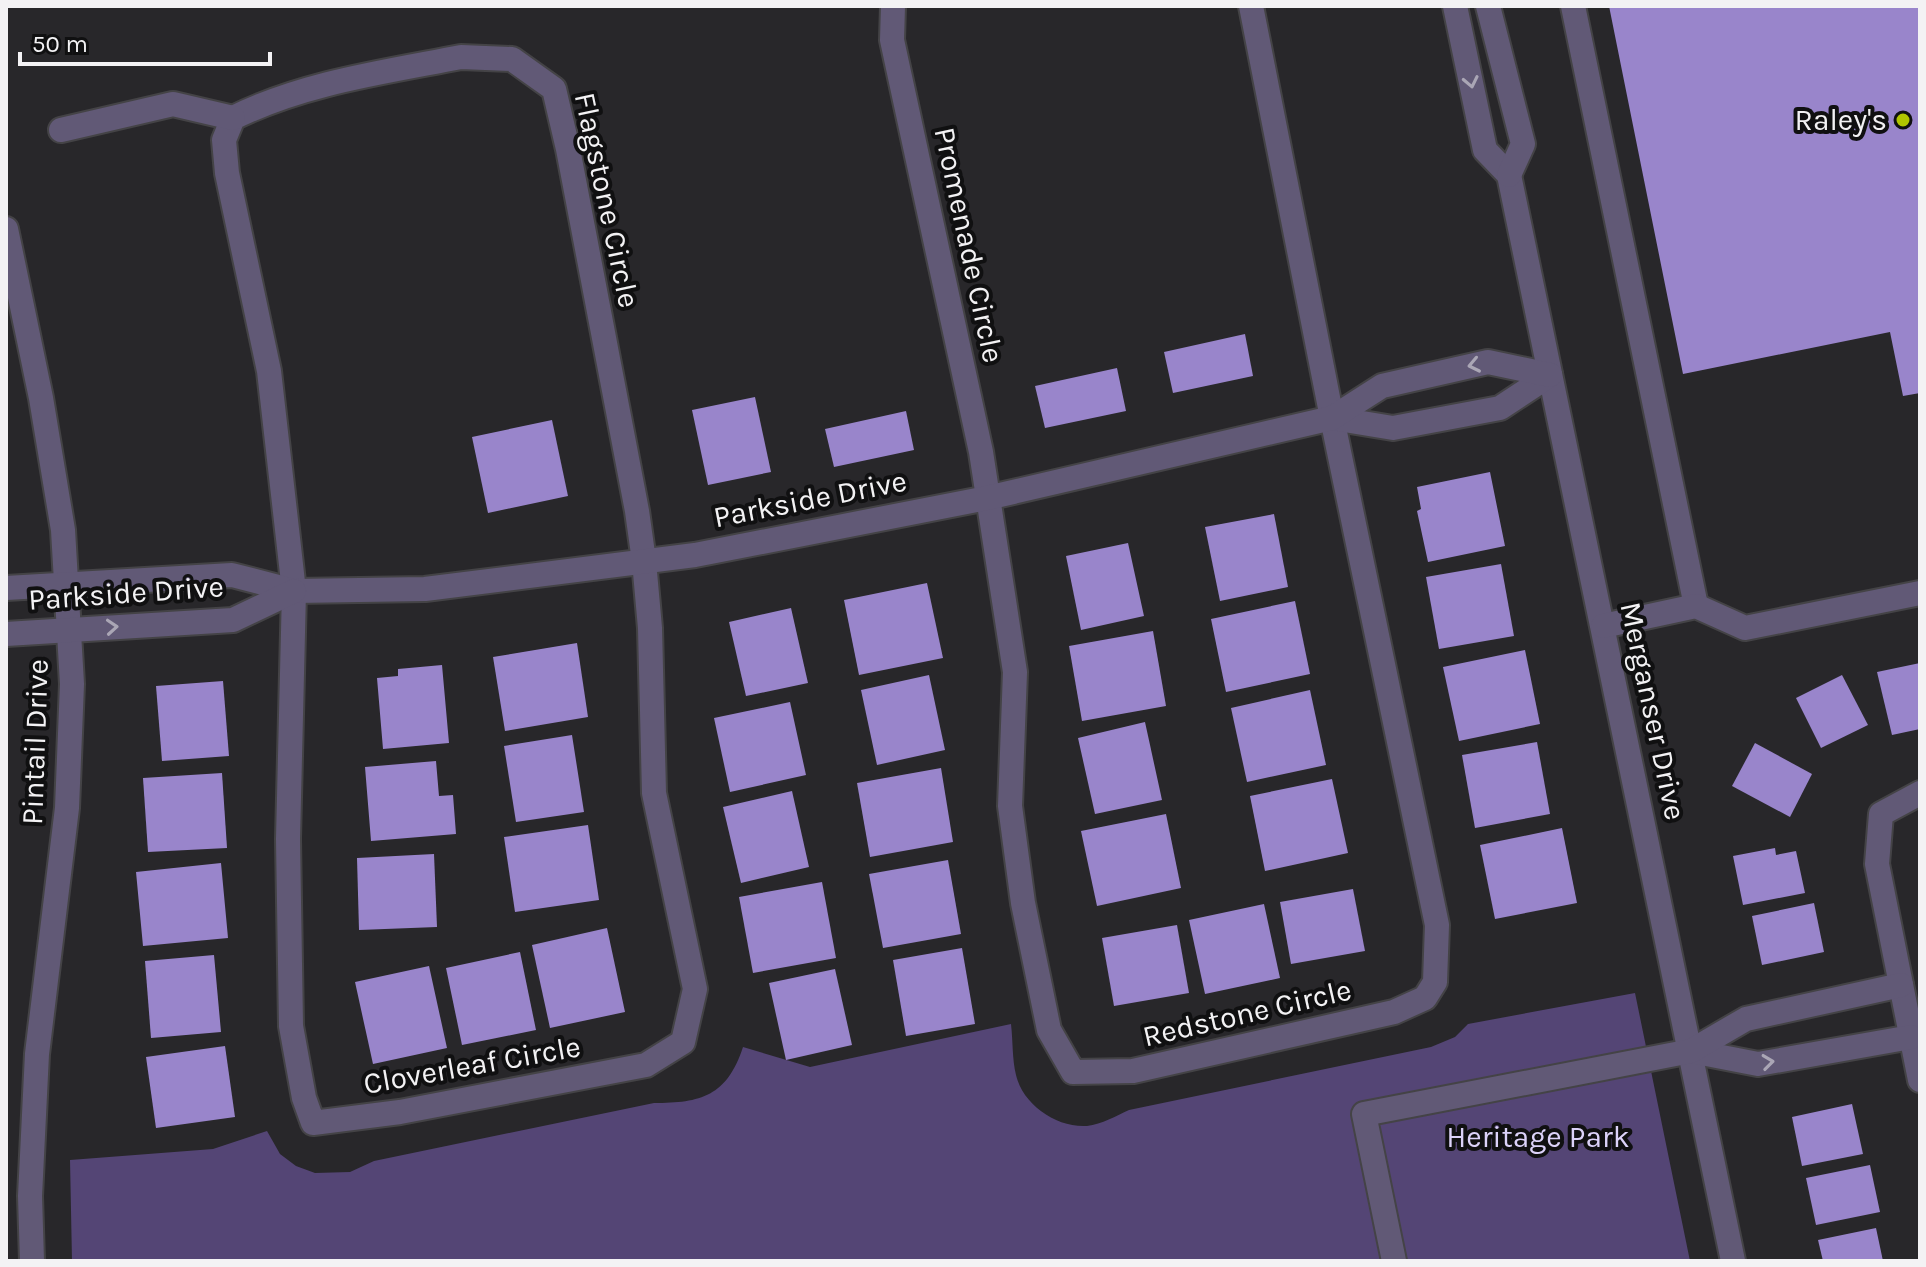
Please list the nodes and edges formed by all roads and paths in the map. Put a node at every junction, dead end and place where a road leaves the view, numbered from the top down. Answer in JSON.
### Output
{"nodes":[{"id":1,"x":893,"y":6,"type":"edge"},
{"id":2,"x":1251,"y":6,"type":"edge"},
{"id":3,"x":1455,"y":6,"type":"edge"},
{"id":4,"x":1488,"y":6,"type":"edge"},
{"id":5,"x":1573,"y":6,"type":"edge"},
{"id":6,"x":233,"y":118,"type":"junction"},
{"id":7,"x":61,"y":130,"type":"dead end"},
{"id":8,"x":1509,"y":175,"type":"junction"},
{"id":9,"x":6,"y":229,"type":"edge"},
{"id":10,"x":1550,"y":375,"type":"junction"},
{"id":11,"x":1332,"y":418,"type":"junction"},
{"id":12,"x":987,"y":498,"type":"junction"},
{"id":13,"x":644,"y":561,"type":"junction"},
{"id":14,"x":68,"y":584,"type":"junction"},
{"id":15,"x":6,"y":588,"type":"edge"},
{"id":16,"x":294,"y":591,"type":"junction"},
{"id":17,"x":1920,"y":593,"type":"edge"},
{"id":18,"x":1696,"y":606,"type":"junction"},
{"id":19,"x":1603,"y":626,"type":"junction"},
{"id":20,"x":70,"y":629,"type":"junction"},
{"id":21,"x":6,"y":634,"type":"edge"},
{"id":22,"x":1920,"y":793,"type":"edge"},
{"id":23,"x":1901,"y":985,"type":"junction"},
{"id":24,"x":1911,"y":1037,"type":"junction"},
{"id":25,"x":1691,"y":1051,"type":"junction"},
{"id":26,"x":1920,"y":1080,"type":"edge"},
{"id":27,"x":32,"y":1261,"type":"edge"},
{"id":28,"x":1394,"y":1261,"type":"edge"},
{"id":29,"x":1733,"y":1261,"type":"edge"}],
"edges":[{"from":1,"to":12,"type":"street","name":"Promenade Circle"},
{"from":2,"to":11,"type":"street"},
{"from":3,"to":8,"type":"street","name":"Merganser Drive","one_way":true},
{"from":4,"to":8,"type":"street"},
{"from":5,"to":18,"type":"street"},
{"from":6,"to":7,"type":"street"},
{"from":6,"to":13,"type":"street","name":"Flagstone Circle"},
{"from":6,"to":16,"type":"street"},
{"from":8,"to":10,"type":"street","name":"Merganser Drive"},
{"from":9,"to":14,"type":"street","name":"Pintail Drive"},
{"from":10,"to":11,"type":"street","name":"Parkside Drive"},
{"from":10,"to":11,"type":"street","name":"Parkside Drive","one_way":true},
{"from":10,"to":19,"type":"street","name":"Merganser Drive"},
{"from":11,"to":12,"type":"street","name":"Parkside Drive"},
{"from":11,"to":12,"type":"street","name":"Redstone Circle"},
{"from":12,"to":13,"type":"street","name":"Parkside Drive"},
{"from":13,"to":16,"type":"street","name":"Parkside Drive"},
{"from":13,"to":16,"type":"street","name":"Cloverleaf Circle"},
{"from":14,"to":15,"type":"street","name":"Parkside Drive"},
{"from":14,"to":16,"type":"street","name":"Parkside Drive"},
{"from":14,"to":20,"type":"street","name":"Pintail Drive"},
{"from":20,"to":16,"type":"street","name":"Parkside Drive","one_way":true},
{"from":17,"to":18,"type":"street"},
{"from":18,"to":19,"type":"street"},
{"from":19,"to":25,"type":"street","name":"Merganser Drive"},
{"from":20,"to":21,"type":"street","name":"Parkside Drive"},
{"from":20,"to":27,"type":"street","name":"Pintail Drive"},
{"from":22,"to":23,"type":"street"},
{"from":23,"to":24,"type":"street"},
{"from":23,"to":25,"type":"street"},
{"from":25,"to":24,"type":"street","one_way":true},
{"from":24,"to":26,"type":"street"},
{"from":25,"to":28,"type":"street"},
{"from":25,"to":29,"type":"street","name":"Merganser Drive"}]}
